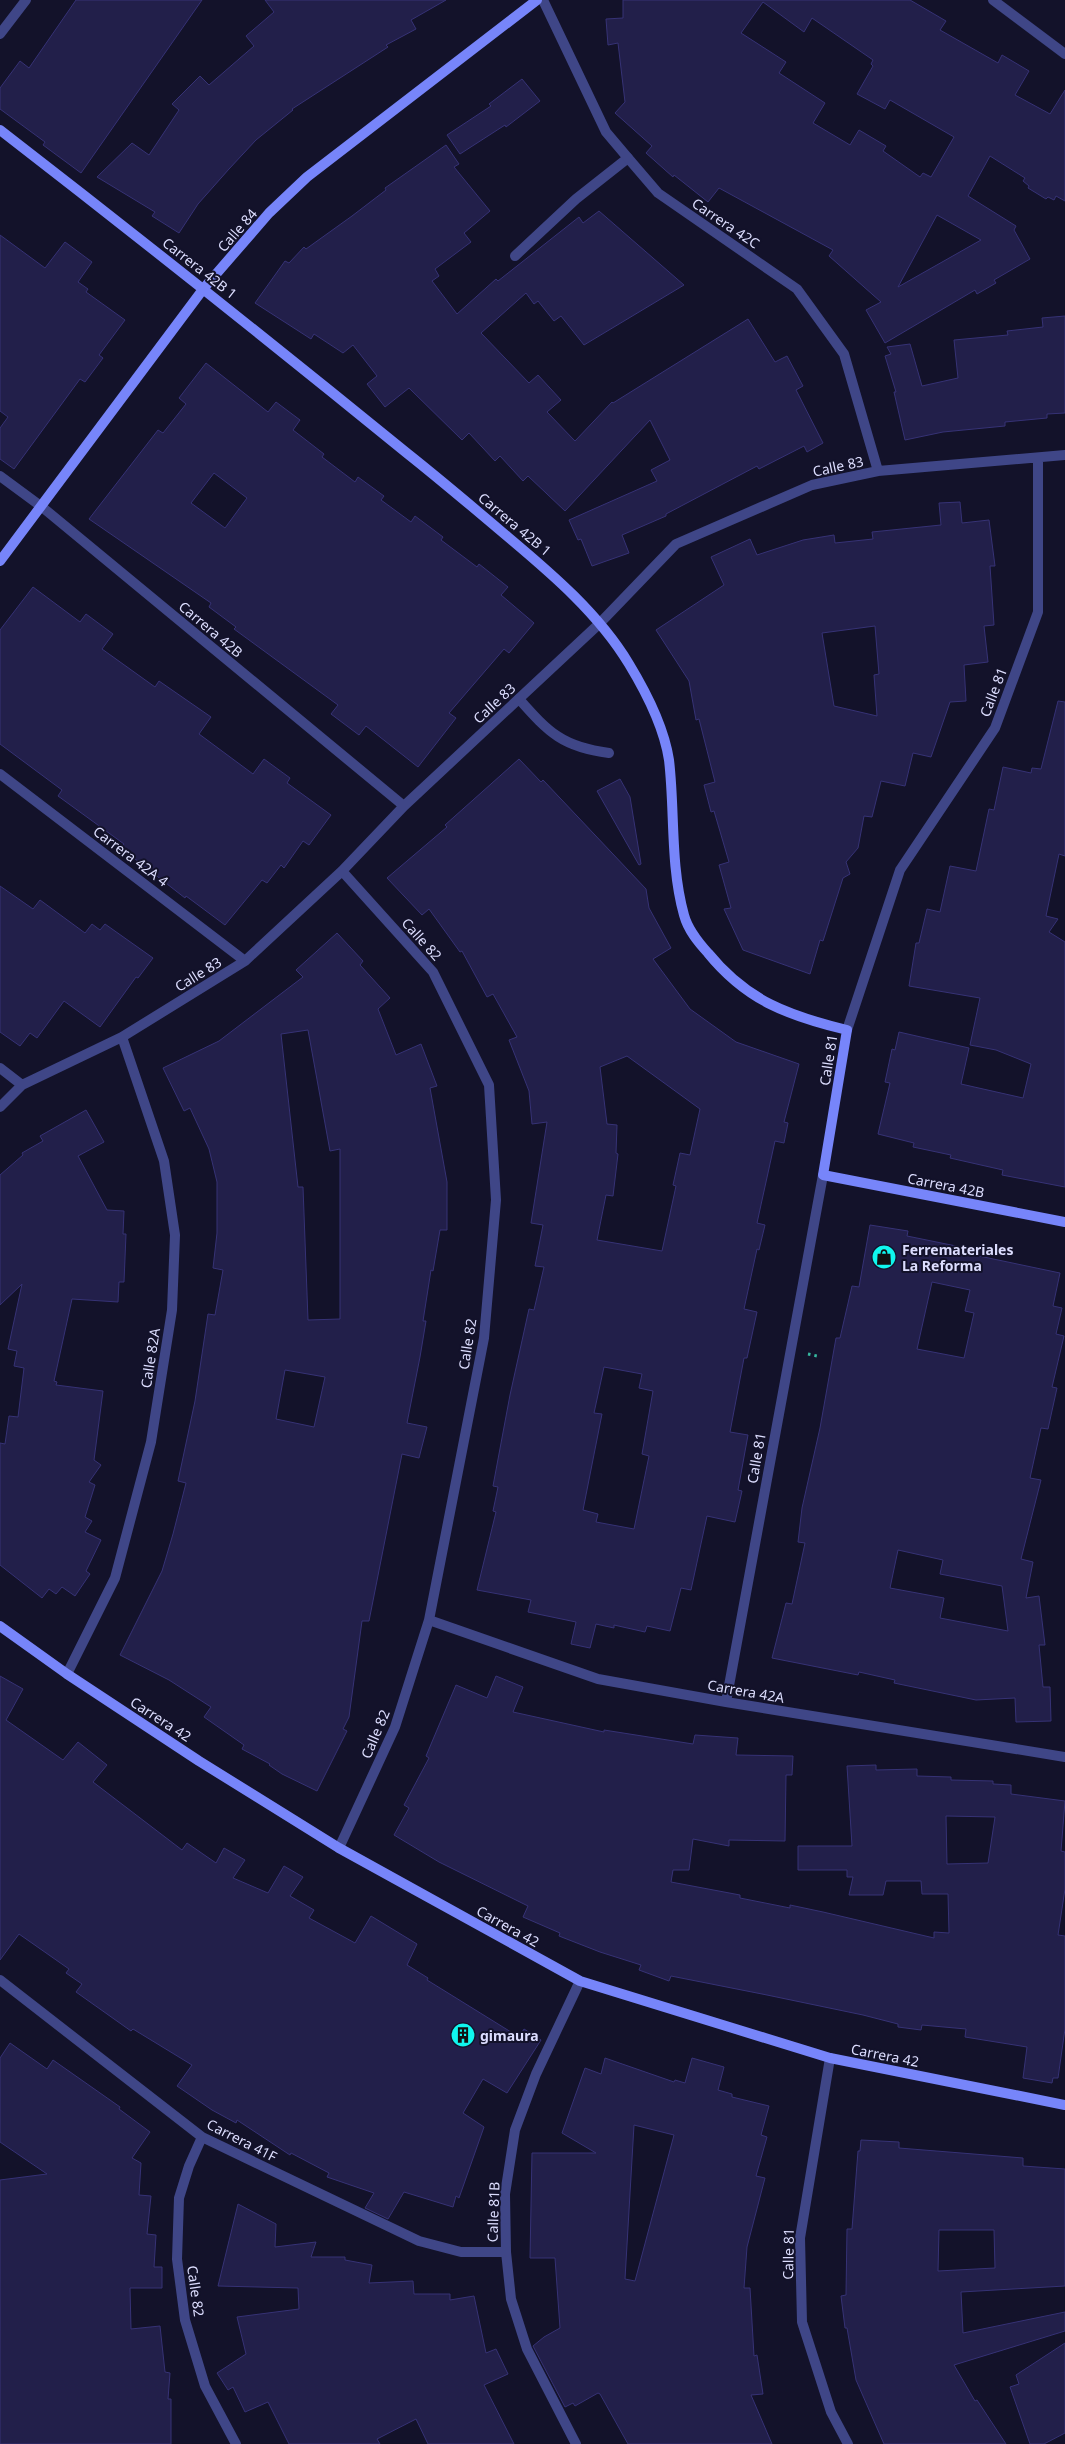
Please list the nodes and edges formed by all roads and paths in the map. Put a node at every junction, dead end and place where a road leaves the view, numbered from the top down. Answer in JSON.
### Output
{"nodes":[{"id":1,"x":26,"y":0,"type":"edge"},
{"id":2,"x":537,"y":0,"type":"edge"},
{"id":3,"x":543,"y":0,"type":"edge"},
{"id":4,"x":993,"y":0,"type":"edge"},
{"id":5,"x":0,"y":34,"type":"edge"},
{"id":6,"x":1065,"y":54,"type":"edge"},
{"id":7,"x":0,"y":130,"type":"edge"},
{"id":8,"x":628,"y":158,"type":"junction"},
{"id":9,"x":515,"y":256,"type":"dead end"},
{"id":10,"x":204,"y":288,"type":"junction"},
{"id":11,"x":1065,"y":455,"type":"edge"},
{"id":12,"x":1038,"y":458,"type":"junction"},
{"id":13,"x":878,"y":471,"type":"junction"},
{"id":14,"x":0,"y":476,"type":"edge"},
{"id":15,"x":42,"y":507,"type":"junction"},
{"id":16,"x":0,"y":561,"type":"edge"},
{"id":17,"x":600,"y":624,"type":"junction"},
{"id":18,"x":519,"y":699,"type":"junction"},
{"id":19,"x":609,"y":753,"type":"dead end"},
{"id":20,"x":0,"y":774,"type":"edge"},
{"id":21,"x":404,"y":806,"type":"junction"},
{"id":22,"x":342,"y":871,"type":"junction"},
{"id":23,"x":245,"y":961,"type":"junction"},
{"id":24,"x":846,"y":1030,"type":"junction"},
{"id":25,"x":122,"y":1037,"type":"junction"},
{"id":26,"x":0,"y":1068,"type":"edge"},
{"id":27,"x":22,"y":1085,"type":"junction"},
{"id":28,"x":0,"y":1108,"type":"edge"},
{"id":29,"x":823,"y":1175,"type":"junction"},
{"id":30,"x":1065,"y":1222,"type":"edge"},
{"id":31,"x":430,"y":1620,"type":"junction"},
{"id":32,"x":0,"y":1626,"type":"edge"},
{"id":33,"x":67,"y":1674,"type":"junction"},
{"id":34,"x":726,"y":1702,"type":"junction"},
{"id":35,"x":1065,"y":1756,"type":"edge"},
{"id":36,"x":339,"y":1848,"type":"junction"},
{"id":37,"x":0,"y":1980,"type":"edge"},
{"id":38,"x":580,"y":1981,"type":"junction"},
{"id":39,"x":830,"y":2058,"type":"junction"},
{"id":40,"x":1065,"y":2105,"type":"edge"},
{"id":41,"x":202,"y":2137,"type":"junction"},
{"id":42,"x":506,"y":2252,"type":"junction"},
{"id":43,"x":236,"y":2444,"type":"edge"},
{"id":44,"x":576,"y":2444,"type":"edge"},
{"id":45,"x":848,"y":2444,"type":"edge"}],
"edges":[{"from":1,"to":5,"type":"street"},
{"from":2,"to":10,"type":"street","name":"Calle 84"},
{"from":3,"to":8,"type":"street","name":"Carrera 42C"},
{"from":4,"to":6,"type":"street"},
{"from":7,"to":10,"type":"street","name":"Carrera 42B 1"},
{"from":8,"to":9,"type":"street"},
{"from":8,"to":13,"type":"street","name":"Carrera 42C"},
{"from":10,"to":15,"type":"street","name":"Calle 84"},
{"from":10,"to":17,"type":"street","name":"Carrera 42B 1"},
{"from":11,"to":12,"type":"street","name":"Calle 83"},
{"from":12,"to":13,"type":"street","name":"Calle 83"},
{"from":12,"to":24,"type":"street","name":"Calle 81"},
{"from":13,"to":17,"type":"street","name":"Calle 83"},
{"from":14,"to":15,"type":"street","name":"Carrera 42B"},
{"from":15,"to":16,"type":"street","name":"Calle 84"},
{"from":15,"to":21,"type":"street","name":"Carrera 42B"},
{"from":17,"to":18,"type":"street","name":"Calle 83"},
{"from":17,"to":24,"type":"street","name":"Carrera 42B 1"},
{"from":18,"to":19,"type":"street"},
{"from":18,"to":21,"type":"street","name":"Calle 83"},
{"from":20,"to":23,"type":"street","name":"Carrera 42A 4"},
{"from":21,"to":22,"type":"street","name":"Calle 83"},
{"from":22,"to":23,"type":"street","name":"Calle 83"},
{"from":22,"to":31,"type":"street","name":"Calle 82"},
{"from":23,"to":25,"type":"street","name":"Calle 83"},
{"from":24,"to":29,"type":"street","name":"Calle 81"},
{"from":25,"to":27,"type":"street","name":"Calle 83"},
{"from":25,"to":33,"type":"street","name":"Calle 82A"},
{"from":26,"to":27,"type":"street"},
{"from":27,"to":28,"type":"street","name":"Calle 83"},
{"from":29,"to":30,"type":"street","name":"Carrera 42B"},
{"from":29,"to":34,"type":"street","name":"Calle 81"},
{"from":31,"to":34,"type":"street","name":"Carrera 42A"},
{"from":31,"to":36,"type":"street","name":"Calle 82"},
{"from":32,"to":33,"type":"street","name":"Carrera 42"},
{"from":33,"to":36,"type":"street","name":"Carrera 42"},
{"from":34,"to":35,"type":"street","name":"Carrera 42A"},
{"from":36,"to":38,"type":"street","name":"Carrera 42"},
{"from":37,"to":41,"type":"street","name":"Carrera 41F"},
{"from":38,"to":39,"type":"street","name":"Carrera 42"},
{"from":38,"to":42,"type":"street","name":"Calle 81B"},
{"from":39,"to":40,"type":"street","name":"Carrera 42"},
{"from":39,"to":45,"type":"street","name":"Calle 81"},
{"from":41,"to":42,"type":"street","name":"Carrera 41F"},
{"from":41,"to":43,"type":"street","name":"Calle 82"},
{"from":42,"to":44,"type":"street","name":"Calle 81B"}]}
